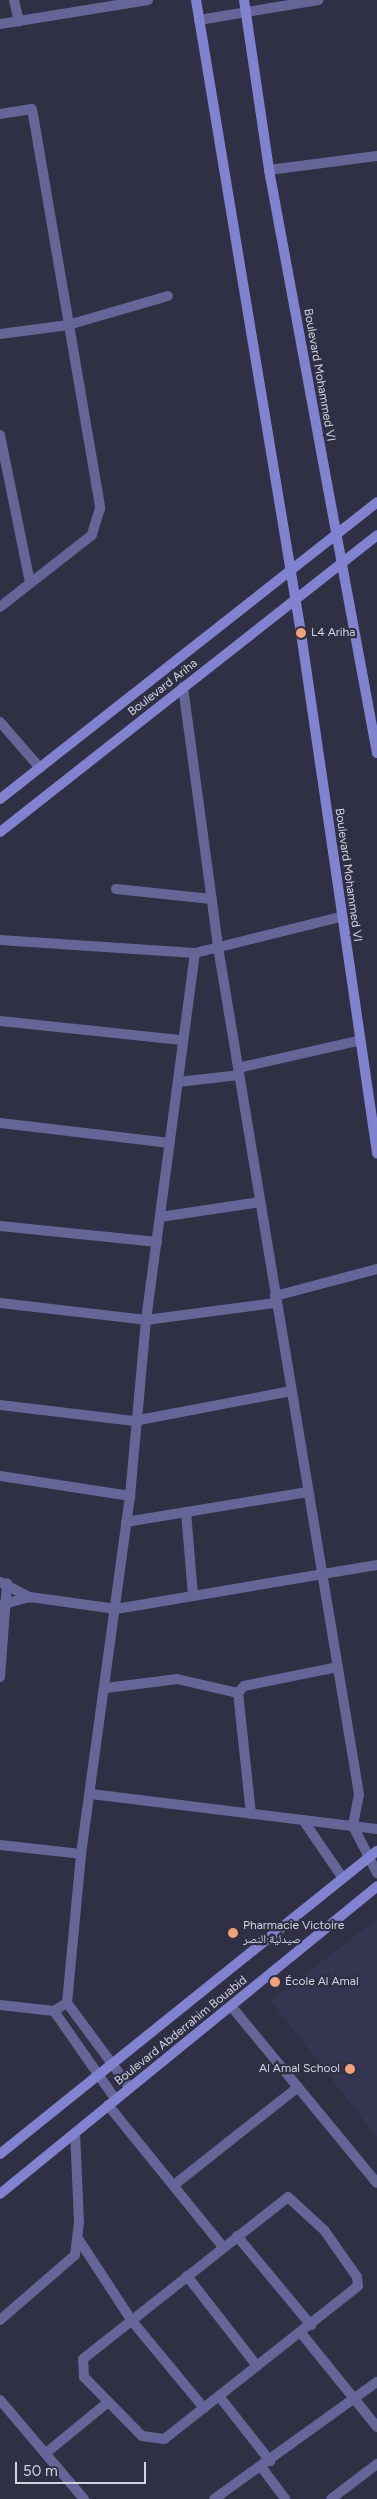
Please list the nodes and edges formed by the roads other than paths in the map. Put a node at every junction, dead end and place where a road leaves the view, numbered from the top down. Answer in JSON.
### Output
{"nodes":[{"id":1,"x":14,"y":0,"type":"edge"},
{"id":2,"x":148,"y":0,"type":"edge"},
{"id":3,"x":196,"y":0,"type":"edge"},
{"id":4,"x":244,"y":0,"type":"edge"},
{"id":5,"x":318,"y":0,"type":"edge"},
{"id":6,"x":246,"y":15,"type":"junction"},
{"id":7,"x":19,"y":20,"type":"junction"},
{"id":8,"x":200,"y":20,"type":"junction"},
{"id":9,"x":0,"y":24,"type":"edge"},
{"id":10,"x":0,"y":114,"type":"edge"},
{"id":11,"x":377,"y":156,"type":"edge"},
{"id":12,"x":269,"y":170,"type":"junction"},
{"id":13,"x":168,"y":296,"type":"dead end"},
{"id":14,"x":68,"y":325,"type":"junction"},
{"id":15,"x":0,"y":334,"type":"edge"},
{"id":16,"x":0,"y":435,"type":"edge"},
{"id":17,"x":377,"y":502,"type":"edge"},
{"id":18,"x":377,"y":535,"type":"edge"},
{"id":19,"x":335,"y":536,"type":"junction"},
{"id":20,"x":342,"y":564,"type":"junction"},
{"id":21,"x":291,"y":571,"type":"junction"},
{"id":22,"x":30,"y":583,"type":"junction"},
{"id":23,"x":296,"y":600,"type":"junction"},
{"id":24,"x":0,"y":608,"type":"edge"},
{"id":25,"x":183,"y":687,"type":"junction"},
{"id":26,"x":373,"y":709,"type":"edge"},
{"id":27,"x":0,"y":722,"type":"edge"},
{"id":28,"x":377,"y":753,"type":"edge"},
{"id":29,"x":40,"y":768,"type":"junction"},
{"id":30,"x":0,"y":799,"type":"edge"},
{"id":31,"x":0,"y":832,"type":"edge"},
{"id":32,"x":116,"y":889,"type":"dead end"},
{"id":33,"x":211,"y":900,"type":"junction"},
{"id":34,"x":341,"y":917,"type":"junction"},
{"id":35,"x":0,"y":940,"type":"edge"},
{"id":36,"x":218,"y":947,"type":"junction"},
{"id":37,"x":195,"y":954,"type":"junction"},
{"id":38,"x":0,"y":1020,"type":"edge"},
{"id":39,"x":182,"y":1040,"type":"junction"},
{"id":40,"x":358,"y":1041,"type":"junction"},
{"id":41,"x":238,"y":1072,"type":"junction"},
{"id":42,"x":178,"y":1082,"type":"junction"},
{"id":43,"x":0,"y":1123,"type":"edge"},
{"id":44,"x":170,"y":1143,"type":"junction"},
{"id":45,"x":377,"y":1153,"type":"edge"},
{"id":46,"x":260,"y":1202,"type":"junction"},
{"id":47,"x":160,"y":1217,"type":"junction"},
{"id":48,"x":0,"y":1226,"type":"edge"},
{"id":49,"x":157,"y":1242,"type":"junction"},
{"id":50,"x":377,"y":1269,"type":"edge"},
{"id":51,"x":276,"y":1299,"type":"junction"},
{"id":52,"x":0,"y":1303,"type":"edge"},
{"id":53,"x":146,"y":1320,"type":"junction"},
{"id":54,"x":291,"y":1391,"type":"junction"},
{"id":55,"x":0,"y":1405,"type":"edge"},
{"id":56,"x":134,"y":1421,"type":"junction"},
{"id":57,"x":0,"y":1476,"type":"edge"},
{"id":58,"x":308,"y":1492,"type":"junction"},
{"id":59,"x":130,"y":1496,"type":"junction"},
{"id":60,"x":186,"y":1512,"type":"junction"},
{"id":61,"x":126,"y":1522,"type":"junction"},
{"id":62,"x":377,"y":1564,"type":"edge"},
{"id":63,"x":321,"y":1575,"type":"junction"},
{"id":64,"x":4,"y":1582,"type":"edge"},
{"id":65,"x":30,"y":1596,"type":"junction"},
{"id":66,"x":193,"y":1596,"type":"junction"},
{"id":67,"x":2,"y":1605,"type":"edge"},
{"id":68,"x":116,"y":1609,"type":"junction"},
{"id":69,"x":337,"y":1667,"type":"junction"},
{"id":70,"x":0,"y":1677,"type":"edge"},
{"id":71,"x":106,"y":1688,"type":"junction"},
{"id":72,"x":238,"y":1692,"type":"junction"},
{"id":73,"x":91,"y":1794,"type":"junction"},
{"id":74,"x":250,"y":1814,"type":"junction"},
{"id":75,"x":303,"y":1820,"type":"junction"},
{"id":76,"x":353,"y":1826,"type":"junction"},
{"id":77,"x":377,"y":1829,"type":"edge"},
{"id":78,"x":0,"y":1845,"type":"edge"},
{"id":79,"x":377,"y":1850,"type":"edge"},
{"id":80,"x":81,"y":1854,"type":"junction"},
{"id":81,"x":367,"y":1858,"type":"junction"},
{"id":82,"x":377,"y":1872,"type":"edge"},
{"id":83,"x":342,"y":1877,"type":"junction"},
{"id":84,"x":377,"y":1886,"type":"edge"},
{"id":85,"x":68,"y":2003,"type":"junction"},
{"id":86,"x":0,"y":2005,"type":"edge"},
{"id":87,"x":231,"y":2006,"type":"junction"},
{"id":88,"x":54,"y":2011,"type":"junction"},
{"id":89,"x":111,"y":2064,"type":"junction"},
{"id":90,"x":97,"y":2076,"type":"junction"},
{"id":91,"x":298,"y":2087,"type":"junction"},
{"id":92,"x":130,"y":2088,"type":"junction"},
{"id":93,"x":112,"y":2102,"type":"junction"},
{"id":94,"x":75,"y":2133,"type":"junction"},
{"id":95,"x":0,"y":2154,"type":"edge"},
{"id":96,"x":377,"y":2183,"type":"edge"},
{"id":97,"x":174,"y":2185,"type":"junction"},
{"id":98,"x":0,"y":2194,"type":"edge"},
{"id":99,"x":237,"y":2236,"type":"junction"},
{"id":100,"x":79,"y":2240,"type":"junction"},
{"id":101,"x":223,"y":2247,"type":"junction"},
{"id":102,"x":187,"y":2276,"type":"junction"},
{"id":103,"x":0,"y":2320,"type":"edge"},
{"id":104,"x":132,"y":2321,"type":"junction"},
{"id":105,"x":311,"y":2325,"type":"junction"},
{"id":106,"x":301,"y":2333,"type":"junction"},
{"id":107,"x":257,"y":2366,"type":"junction"},
{"id":108,"x":377,"y":2382,"type":"edge"},
{"id":109,"x":219,"y":2396,"type":"junction"},
{"id":110,"x":0,"y":2400,"type":"edge"},
{"id":111,"x":355,"y":2400,"type":"junction"},
{"id":112,"x":107,"y":2403,"type":"junction"},
{"id":113,"x":204,"y":2408,"type":"junction"},
{"id":114,"x":377,"y":2428,"type":"edge"},
{"id":115,"x":46,"y":2453,"type":"junction"},
{"id":116,"x":266,"y":2464,"type":"junction"},
{"id":117,"x":377,"y":2464,"type":"edge"},
{"id":118,"x":84,"y":2499,"type":"edge"},
{"id":119,"x":214,"y":2499,"type":"edge"},
{"id":120,"x":285,"y":2499,"type":"edge"},
{"id":121,"x":331,"y":2499,"type":"edge"}],
"edges":[{"from":1,"to":7,"type":"street"},
{"from":2,"to":7,"type":"street"},
{"from":3,"to":8,"type":"street"},
{"from":4,"to":6,"type":"street","name":"Boulevard Mohammed VI"},
{"from":5,"to":6,"type":"street"},
{"from":6,"to":8,"type":"street"},
{"from":6,"to":12,"type":"street","name":"Boulevard Mohammed VI"},
{"from":7,"to":9,"type":"street"},
{"from":8,"to":21,"type":"street"},
{"from":10,"to":14,"type":"street"},
{"from":11,"to":12,"type":"street"},
{"from":12,"to":19,"type":"street","name":"Boulevard Mohammed VI"},
{"from":13,"to":14,"type":"street"},
{"from":14,"to":15,"type":"street"},
{"from":14,"to":22,"type":"street"},
{"from":16,"to":22,"type":"street"},
{"from":17,"to":19,"type":"street","name":"Boulevard Ariha"},
{"from":18,"to":20,"type":"street","name":"Boulevard Ariha"},
{"from":19,"to":20,"type":"street","name":"Boulevard Mohammed VI"},
{"from":19,"to":21,"type":"street","name":"Boulevard Ariha"},
{"from":20,"to":23,"type":"street","name":"Boulevard Ariha"},
{"from":20,"to":26,"type":"street","name":"Boulevard Mohammed VI"},
{"from":21,"to":23,"type":"street","name":"Boulevard Mohammed VI"},
{"from":21,"to":29,"type":"street","name":"Boulevard Ariha"},
{"from":22,"to":24,"type":"street"},
{"from":23,"to":25,"type":"street","name":"Boulevard Ariha"},
{"from":23,"to":34,"type":"street","name":"Boulevard Mohammed VI"},
{"from":25,"to":31,"type":"street","name":"Boulevard Ariha"},
{"from":25,"to":33,"type":"street"},
{"from":26,"to":28,"type":"street","name":"Boulevard Mohammed VI"},
{"from":27,"to":29,"type":"street"},
{"from":29,"to":30,"type":"street","name":"Boulevard Ariha"},
{"from":32,"to":33,"type":"street"},
{"from":33,"to":36,"type":"street"},
{"from":34,"to":36,"type":"street"},
{"from":34,"to":40,"type":"street","name":"Boulevard Mohammed VI"},
{"from":35,"to":37,"type":"street"},
{"from":36,"to":37,"type":"street"},
{"from":36,"to":41,"type":"street"},
{"from":37,"to":39,"type":"street"},
{"from":38,"to":39,"type":"street"},
{"from":39,"to":42,"type":"street"},
{"from":40,"to":41,"type":"street"},
{"from":40,"to":45,"type":"street","name":"Boulevard Mohammed VI"},
{"from":41,"to":42,"type":"street"},
{"from":41,"to":46,"type":"street"},
{"from":42,"to":44,"type":"street"},
{"from":43,"to":44,"type":"street"},
{"from":44,"to":47,"type":"street"},
{"from":46,"to":47,"type":"street"},
{"from":46,"to":51,"type":"street"},
{"from":47,"to":49,"type":"street"},
{"from":48,"to":49,"type":"street"},
{"from":49,"to":53,"type":"street"},
{"from":50,"to":51,"type":"street"},
{"from":51,"to":53,"type":"street"},
{"from":51,"to":54,"type":"street"},
{"from":52,"to":53,"type":"street"},
{"from":53,"to":56,"type":"street"},
{"from":54,"to":56,"type":"street"},
{"from":54,"to":58,"type":"street"},
{"from":55,"to":56,"type":"street"},
{"from":56,"to":59,"type":"street"},
{"from":57,"to":59,"type":"street"},
{"from":58,"to":60,"type":"street"},
{"from":58,"to":63,"type":"street"},
{"from":59,"to":61,"type":"street"},
{"from":60,"to":61,"type":"street"},
{"from":60,"to":66,"type":"street"},
{"from":61,"to":68,"type":"street"},
{"from":62,"to":63,"type":"street"},
{"from":63,"to":66,"type":"street"},
{"from":63,"to":69,"type":"street"},
{"from":64,"to":65,"type":"street"},
{"from":64,"to":67,"type":"street"},
{"from":65,"to":67,"type":"street"},
{"from":65,"to":68,"type":"street"},
{"from":66,"to":68,"type":"street"},
{"from":67,"to":70,"type":"street"},
{"from":68,"to":71,"type":"street"},
{"from":69,"to":72,"type":"street"},
{"from":69,"to":76,"type":"street"},
{"from":71,"to":72,"type":"street"},
{"from":71,"to":73,"type":"street"},
{"from":72,"to":74,"type":"street"},
{"from":73,"to":74,"type":"street"},
{"from":73,"to":80,"type":"street"},
{"from":74,"to":75,"type":"street"},
{"from":75,"to":76,"type":"street"},
{"from":75,"to":83,"type":"street"},
{"from":76,"to":77,"type":"street"},
{"from":76,"to":81,"type":"street"},
{"from":78,"to":80,"type":"street"},
{"from":79,"to":81,"type":"street","name":"Boulevard Abderrahim Bouabid"},
{"from":80,"to":85,"type":"street"},
{"from":81,"to":82,"type":"street"},
{"from":81,"to":83,"type":"street","name":"Boulevard Abderrahim Bouabid"},
{"from":83,"to":89,"type":"street","name":"Boulevard Abderrahim Bouabid"},
{"from":84,"to":87,"type":"street","name":"Boulevard Abderrahim Bouabid"},
{"from":85,"to":88,"type":"street"},
{"from":85,"to":89,"type":"street"},
{"from":86,"to":88,"type":"street"},
{"from":87,"to":91,"type":"street"},
{"from":87,"to":92,"type":"street","name":"Boulevard Abderrahim Bouabid"},
{"from":88,"to":90,"type":"street"},
{"from":89,"to":90,"type":"street","name":"Boulevard Abderrahim Bouabid"},
{"from":89,"to":92,"type":"street"},
{"from":90,"to":93,"type":"street"},
{"from":90,"to":95,"type":"street","name":"Boulevard Abderrahim Bouabid"},
{"from":91,"to":96,"type":"street"},
{"from":91,"to":97,"type":"street"},
{"from":92,"to":93,"type":"street","name":"Boulevard Abderrahim Bouabid"},
{"from":93,"to":94,"type":"street","name":"Boulevard Abderrahim Bouabid"},
{"from":93,"to":97,"type":"street"},
{"from":94,"to":98,"type":"street","name":"Boulevard Abderrahim Bouabid"},
{"from":94,"to":100,"type":"street"},
{"from":97,"to":101,"type":"street"},
{"from":99,"to":101,"type":"street"},
{"from":99,"to":105,"type":"street"},
{"from":99,"to":105,"type":"street"},
{"from":100,"to":103,"type":"street"},
{"from":100,"to":104,"type":"street"},
{"from":101,"to":102,"type":"street"},
{"from":102,"to":104,"type":"street"},
{"from":102,"to":107,"type":"street"},
{"from":104,"to":112,"type":"street"},
{"from":104,"to":113,"type":"street"},
{"from":105,"to":106,"type":"street"},
{"from":106,"to":107,"type":"street"},
{"from":106,"to":111,"type":"street"},
{"from":107,"to":109,"type":"street"},
{"from":108,"to":111,"type":"street"},
{"from":109,"to":113,"type":"street"},
{"from":109,"to":116,"type":"street"},
{"from":110,"to":115,"type":"street"},
{"from":111,"to":114,"type":"street"},
{"from":111,"to":116,"type":"street"},
{"from":112,"to":113,"type":"street"},
{"from":112,"to":115,"type":"street"},
{"from":115,"to":118,"type":"street"},
{"from":116,"to":119,"type":"street"},
{"from":116,"to":120,"type":"street"},
{"from":117,"to":121,"type":"street"}]}
